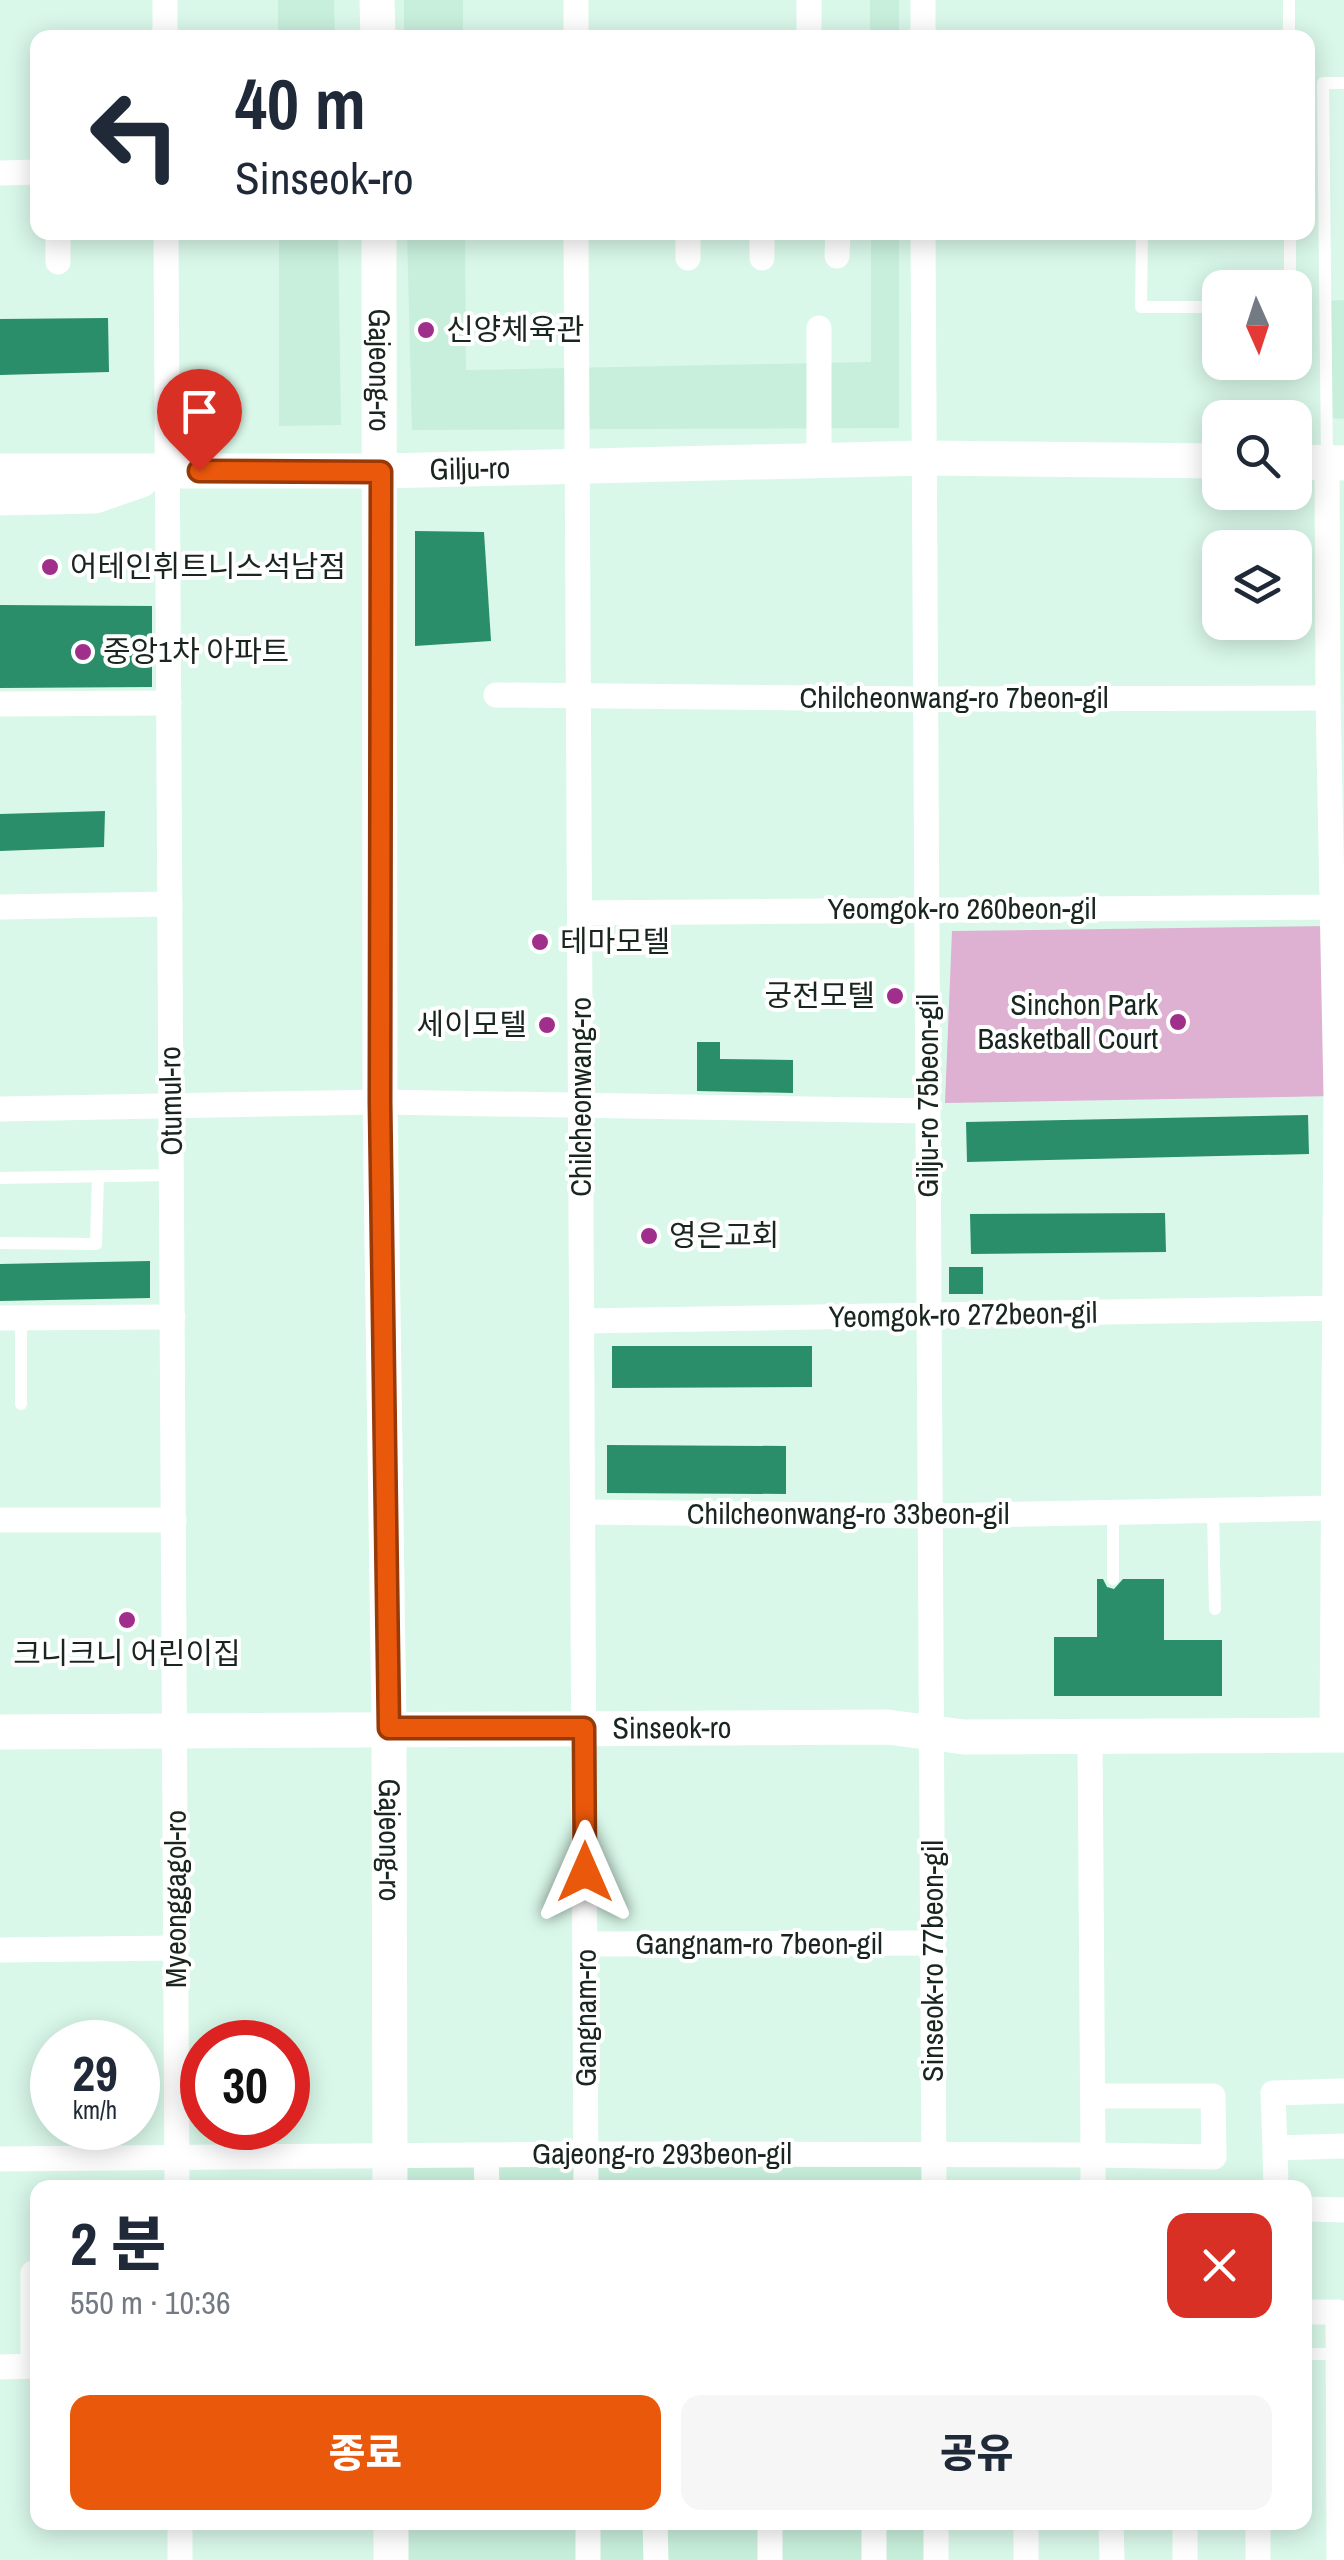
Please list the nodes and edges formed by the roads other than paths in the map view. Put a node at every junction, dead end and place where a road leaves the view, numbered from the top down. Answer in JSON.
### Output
{"nodes":[{"id":1,"x":165,"y":0,"type":"edge"},
{"id":2,"x":378,"y":0,"type":"edge"},
{"id":3,"x":576,"y":0,"type":"edge"},
{"id":4,"x":809,"y":0,"type":"edge"},
{"id":5,"x":923,"y":0,"type":"edge"},
{"id":6,"x":1289,"y":0,"type":"edge"},
{"id":7,"x":810,"y":28,"type":"dead end"},
{"id":8,"x":165,"y":30,"type":"edge"},
{"id":9,"x":378,"y":30,"type":"edge"},
{"id":10,"x":576,"y":30,"type":"edge"},
{"id":11,"x":923,"y":30,"type":"edge"},
{"id":12,"x":1289,"y":30,"type":"edge"},
{"id":13,"x":1344,"y":83,"type":"edge"},
{"id":14,"x":30,"y":172,"type":"edge"},
{"id":15,"x":0,"y":173,"type":"edge"},
{"id":16,"x":58,"y":240,"type":"edge"},
{"id":17,"x":166,"y":240,"type":"edge"},
{"id":18,"x":379,"y":240,"type":"edge"},
{"id":19,"x":576,"y":240,"type":"edge"},
{"id":20,"x":923,"y":240,"type":"edge"},
{"id":21,"x":1142,"y":240,"type":"edge"},
{"id":22,"x":1290,"y":240,"type":"edge"},
{"id":23,"x":58,"y":262,"type":"dead end"},
{"id":24,"x":1290,"y":270,"type":"edge"},
{"id":25,"x":1202,"y":307,"type":"edge"},
{"id":26,"x":818,"y":328,"type":"dead end"},
{"id":27,"x":0,"y":448,"type":"edge"},
{"id":28,"x":925,"y":458,"type":"junction"},
{"id":29,"x":819,"y":460,"type":"junction"},
{"id":30,"x":1202,"y":461,"type":"edge"},
{"id":31,"x":1322,"y":462,"type":"edge"},
{"id":32,"x":577,"y":465,"type":"junction"},
{"id":33,"x":0,"y":471,"type":"edge"},
{"id":34,"x":168,"y":471,"type":"junction"},
{"id":35,"x":381,"y":472,"type":"junction"},
{"id":36,"x":0,"y":498,"type":"edge"},
{"id":37,"x":496,"y":694,"type":"dead end"},
{"id":38,"x":580,"y":694,"type":"junction"},
{"id":39,"x":1328,"y":698,"type":"junction"},
{"id":40,"x":927,"y":699,"type":"junction"},
{"id":41,"x":169,"y":703,"type":"junction"},
{"id":42,"x":0,"y":704,"type":"edge"},
{"id":43,"x":170,"y":904,"type":"junction"},
{"id":44,"x":1338,"y":907,"type":"edge"},
{"id":45,"x":0,"y":908,"type":"edge"},
{"id":46,"x":928,"y":908,"type":"junction"},
{"id":47,"x":580,"y":913,"type":"junction"},
{"id":48,"x":380,"y":1102,"type":"junction"},
{"id":49,"x":581,"y":1105,"type":"junction"},
{"id":50,"x":170,"y":1106,"type":"junction"},
{"id":51,"x":0,"y":1110,"type":"edge"},
{"id":52,"x":928,"y":1111,"type":"junction"},
{"id":53,"x":172,"y":1175,"type":"junction"},
{"id":54,"x":98,"y":1176,"type":"junction"},
{"id":55,"x":0,"y":1178,"type":"edge"},
{"id":56,"x":0,"y":1243,"type":"edge"},
{"id":57,"x":1339,"y":1308,"type":"edge"},
{"id":58,"x":930,"y":1316,"type":"junction"},
{"id":59,"x":172,"y":1317,"type":"junction"},
{"id":60,"x":11,"y":1318,"type":"edge"},
{"id":61,"x":582,"y":1322,"type":"junction"},
{"id":62,"x":21,"y":1404,"type":"dead end"},
{"id":63,"x":1333,"y":1508,"type":"junction"},
{"id":64,"x":1213,"y":1511,"type":"junction"},
{"id":65,"x":583,"y":1512,"type":"junction"},
{"id":66,"x":1113,"y":1513,"type":"junction"},
{"id":67,"x":932,"y":1516,"type":"junction"},
{"id":68,"x":0,"y":1520,"type":"edge"},
{"id":69,"x":174,"y":1520,"type":"junction"},
{"id":70,"x":1114,"y":1579,"type":"dead end"},
{"id":71,"x":1214,"y":1609,"type":"dead end"},
{"id":72,"x":389,"y":1728,"type":"junction"},
{"id":73,"x":584,"y":1728,"type":"junction"},
{"id":74,"x":175,"y":1731,"type":"junction"},
{"id":75,"x":0,"y":1732,"type":"edge"},
{"id":76,"x":932,"y":1734,"type":"junction"},
{"id":77,"x":1338,"y":1736,"type":"edge"},
{"id":78,"x":1090,"y":1737,"type":"junction"},
{"id":79,"x":933,"y":1943,"type":"junction"},
{"id":80,"x":585,"y":1944,"type":"junction"},
{"id":81,"x":176,"y":1948,"type":"junction"},
{"id":82,"x":0,"y":1950,"type":"edge"},
{"id":83,"x":1344,"y":2091,"type":"edge"},
{"id":84,"x":1093,"y":2096,"type":"junction"},
{"id":85,"x":1344,"y":2146,"type":"edge"},
{"id":86,"x":1275,"y":2148,"type":"junction"},
{"id":87,"x":934,"y":2153,"type":"junction"},
{"id":88,"x":586,"y":2154,"type":"junction"},
{"id":89,"x":486,"y":2155,"type":"junction"},
{"id":90,"x":1093,"y":2155,"type":"junction"},
{"id":91,"x":0,"y":2159,"type":"edge"},
{"id":92,"x":176,"y":2160,"type":"junction"},
{"id":93,"x":390,"y":2172,"type":"edge"},
{"id":94,"x":177,"y":2180,"type":"edge"},
{"id":95,"x":486,"y":2180,"type":"edge"},
{"id":96,"x":586,"y":2180,"type":"edge"},
{"id":97,"x":934,"y":2180,"type":"edge"},
{"id":98,"x":1093,"y":2180,"type":"edge"},
{"id":99,"x":1276,"y":2180,"type":"edge"},
{"id":100,"x":1312,"y":2209,"type":"edge"},
{"id":101,"x":1344,"y":2210,"type":"edge"},
{"id":102,"x":1341,"y":2310,"type":"edge"},
{"id":103,"x":1312,"y":2312,"type":"edge"},
{"id":104,"x":1312,"y":2354,"type":"edge"},
{"id":105,"x":1338,"y":2354,"type":"junction"},
{"id":106,"x":30,"y":2366,"type":"edge"},
{"id":107,"x":0,"y":2367,"type":"edge"},
{"id":108,"x":180,"y":2530,"type":"edge"},
{"id":109,"x":391,"y":2530,"type":"edge"},
{"id":110,"x":588,"y":2530,"type":"edge"},
{"id":111,"x":656,"y":2530,"type":"edge"},
{"id":112,"x":770,"y":2530,"type":"edge"},
{"id":113,"x":874,"y":2530,"type":"edge"},
{"id":114,"x":936,"y":2530,"type":"edge"},
{"id":115,"x":1026,"y":2530,"type":"edge"},
{"id":116,"x":1111,"y":2530,"type":"edge"},
{"id":117,"x":1185,"y":2530,"type":"edge"},
{"id":118,"x":1258,"y":2530,"type":"edge"},
{"id":119,"x":180,"y":2560,"type":"edge"},
{"id":120,"x":391,"y":2560,"type":"edge"},
{"id":121,"x":588,"y":2560,"type":"edge"},
{"id":122,"x":656,"y":2560,"type":"edge"},
{"id":123,"x":770,"y":2560,"type":"edge"},
{"id":124,"x":874,"y":2560,"type":"edge"},
{"id":125,"x":936,"y":2560,"type":"edge"},
{"id":126,"x":1026,"y":2560,"type":"edge"},
{"id":127,"x":1112,"y":2560,"type":"edge"},
{"id":128,"x":1185,"y":2560,"type":"edge"},
{"id":129,"x":1258,"y":2560,"type":"edge"},
{"id":130,"x":1340,"y":2560,"type":"edge"}],
"edges":[{"from":1,"to":8,"type":"street"},
{"from":2,"to":9,"type":"street"},
{"from":3,"to":10,"type":"street"},
{"from":4,"to":7,"type":"street"},
{"from":5,"to":11,"type":"street"},
{"from":6,"to":12,"type":"lane"},
{"from":13,"to":31,"type":"lane"},
{"from":14,"to":15,"type":"street"},
{"from":16,"to":23,"type":"street"},
{"from":17,"to":34,"type":"street","name":"Otumul-ro"},
{"from":18,"to":35,"type":"street","name":"Gajeong-ro"},
{"from":19,"to":32,"type":"street","name":"Chilcheonwang-ro"},
{"from":20,"to":28,"type":"street","name":"Gilju-ro 75beon-gil"},
{"from":21,"to":25,"type":"lane"},
{"from":22,"to":24,"type":"lane"},
{"from":26,"to":29,"type":"street"},
{"from":27,"to":34,"type":"street"},
{"from":28,"to":29,"type":"street","name":"Gilju-ro"},
{"from":28,"to":30,"type":"street","name":"Gilju-ro"},
{"from":28,"to":40,"type":"street","name":"Gilju-ro 75beon-gil"},
{"from":29,"to":32,"type":"street","name":"Gilju-ro"},
{"from":31,"to":39,"type":"street"},
{"from":32,"to":35,"type":"street","name":"Gilju-ro"},
{"from":32,"to":38,"type":"street","name":"Chilcheonwang-ro"},
{"from":33,"to":34,"type":"street","name":"Gilju-ro"},
{"from":34,"to":35,"type":"street","name":"Gilju-ro"},
{"from":34,"to":36,"type":"street"},
{"from":34,"to":41,"type":"street","name":"Otumul-ro"},
{"from":35,"to":48,"type":"street","name":"Gajeong-ro"},
{"from":37,"to":38,"type":"street","name":"Chilcheonwang-ro 7beon-gil"},
{"from":38,"to":40,"type":"street","name":"Chilcheonwang-ro 7beon-gil"},
{"from":38,"to":47,"type":"street","name":"Chilcheonwang-ro"},
{"from":39,"to":40,"type":"street","name":"Chilcheonwang-ro 7beon-gil"},
{"from":39,"to":44,"type":"street"},
{"from":40,"to":46,"type":"street","name":"Gilju-ro 75beon-gil"},
{"from":41,"to":42,"type":"street"},
{"from":41,"to":43,"type":"street","name":"Otumul-ro"},
{"from":43,"to":45,"type":"street"},
{"from":43,"to":50,"type":"street","name":"Otumul-ro"},
{"from":44,"to":46,"type":"street","name":"Yeomgok-ro 260beon-gil"},
{"from":44,"to":57,"type":"street"},
{"from":46,"to":47,"type":"street","name":"Yeomgok-ro 260beon-gil"},
{"from":46,"to":52,"type":"street","name":"Gilju-ro 75beon-gil"},
{"from":47,"to":49,"type":"street","name":"Chilcheonwang-ro"},
{"from":48,"to":49,"type":"street"},
{"from":48,"to":50,"type":"street"},
{"from":48,"to":72,"type":"street","name":"Gajeong-ro"},
{"from":49,"to":52,"type":"street"},
{"from":49,"to":61,"type":"street","name":"Chilcheonwang-ro"},
{"from":50,"to":51,"type":"street"},
{"from":50,"to":53,"type":"street","name":"Otumul-ro"},
{"from":52,"to":58,"type":"street","name":"Gilju-ro 75beon-gil"},
{"from":53,"to":54,"type":"lane"},
{"from":53,"to":59,"type":"street","name":"Otumul-ro"},
{"from":54,"to":55,"type":"lane"},
{"from":54,"to":56,"type":"lane"},
{"from":57,"to":58,"type":"street","name":"Yeomgok-ro 272beon-gil"},
{"from":57,"to":63,"type":"street"},
{"from":58,"to":61,"type":"street","name":"Yeomgok-ro 272beon-gil"},
{"from":58,"to":67,"type":"street","name":"Gilju-ro 75beon-gil"},
{"from":59,"to":60,"type":"street"},
{"from":59,"to":69,"type":"street","name":"Otumul-ro"},
{"from":60,"to":62,"type":"lane"},
{"from":61,"to":65,"type":"street","name":"Chilcheonwang-ro"},
{"from":63,"to":64,"type":"street","name":"Chilcheonwang-ro 33beon-gil"},
{"from":63,"to":77,"type":"street"},
{"from":64,"to":66,"type":"street","name":"Chilcheonwang-ro 33beon-gil"},
{"from":64,"to":71,"type":"lane"},
{"from":65,"to":67,"type":"street","name":"Chilcheonwang-ro 33beon-gil"},
{"from":65,"to":73,"type":"street","name":"Chilcheonwang-ro"},
{"from":66,"to":67,"type":"street","name":"Chilcheonwang-ro 33beon-gil"},
{"from":66,"to":70,"type":"lane"},
{"from":67,"to":76,"type":"street","name":"Gilju-ro 75beon-gil"},
{"from":68,"to":69,"type":"street"},
{"from":69,"to":74,"type":"street","name":"Otumul-ro"},
{"from":72,"to":73,"type":"street","name":"Sinseok-ro"},
{"from":72,"to":74,"type":"street","name":"Sinseok-ro"},
{"from":72,"to":93,"type":"street","name":"Gajeong-ro"},
{"from":73,"to":76,"type":"street","name":"Sinseok-ro"},
{"from":73,"to":80,"type":"street","name":"Gangnam-ro"},
{"from":74,"to":75,"type":"street","name":"Sinseok-ro"},
{"from":74,"to":81,"type":"street","name":"Myeonggagol-ro"},
{"from":76,"to":78,"type":"street","name":"Sinseok-ro"},
{"from":76,"to":79,"type":"street","name":"Sinseok-ro 77beon-gil"},
{"from":77,"to":78,"type":"street","name":"Sinseok-ro"},
{"from":78,"to":84,"type":"street"},
{"from":79,"to":80,"type":"street","name":"Gangnam-ro 7beon-gil"},
{"from":79,"to":87,"type":"street","name":"Sinseok-ro 77beon-gil"},
{"from":80,"to":88,"type":"street","name":"Gangnam-ro"},
{"from":81,"to":82,"type":"street"},
{"from":81,"to":92,"type":"street","name":"Myeonggagol-ro"},
{"from":83,"to":86,"type":"street"},
{"from":84,"to":90,"type":"street"},
{"from":84,"to":90,"type":"street","name":"Gajeong-ro 293beon-gil"},
{"from":85,"to":86,"type":"street"},
{"from":86,"to":99,"type":"street"},
{"from":87,"to":88,"type":"street","name":"Gajeong-ro 293beon-gil"},
{"from":87,"to":90,"type":"street","name":"Gajeong-ro 293beon-gil"},
{"from":87,"to":97,"type":"street","name":"Sinseok-ro 77beon-gil"},
{"from":88,"to":89,"type":"street","name":"Gajeong-ro 293beon-gil"},
{"from":88,"to":96,"type":"street","name":"Gangnam-ro"},
{"from":89,"to":93,"type":"street","name":"Gajeong-ro 293beon-gil"},
{"from":89,"to":95,"type":"street"},
{"from":90,"to":98,"type":"street"},
{"from":91,"to":92,"type":"street","name":"Gajeong-ro 293beon-gil"},
{"from":92,"to":93,"type":"street","name":"Gajeong-ro 293beon-gil"},
{"from":92,"to":94,"type":"street","name":"Myeonggagol-ro"},
{"from":100,"to":101,"type":"street"},
{"from":102,"to":103,"type":"street"},
{"from":102,"to":105,"type":"street"},
{"from":104,"to":105,"type":"lane"},
{"from":105,"to":130,"type":"street"},
{"from":106,"to":107,"type":"street"},
{"from":108,"to":119,"type":"street"},
{"from":109,"to":120,"type":"street"},
{"from":110,"to":121,"type":"street"},
{"from":111,"to":122,"type":"street"},
{"from":112,"to":123,"type":"street"},
{"from":113,"to":124,"type":"street"},
{"from":114,"to":125,"type":"street"},
{"from":115,"to":126,"type":"street"},
{"from":116,"to":127,"type":"street"},
{"from":117,"to":128,"type":"street"},
{"from":118,"to":129,"type":"street"}]}
